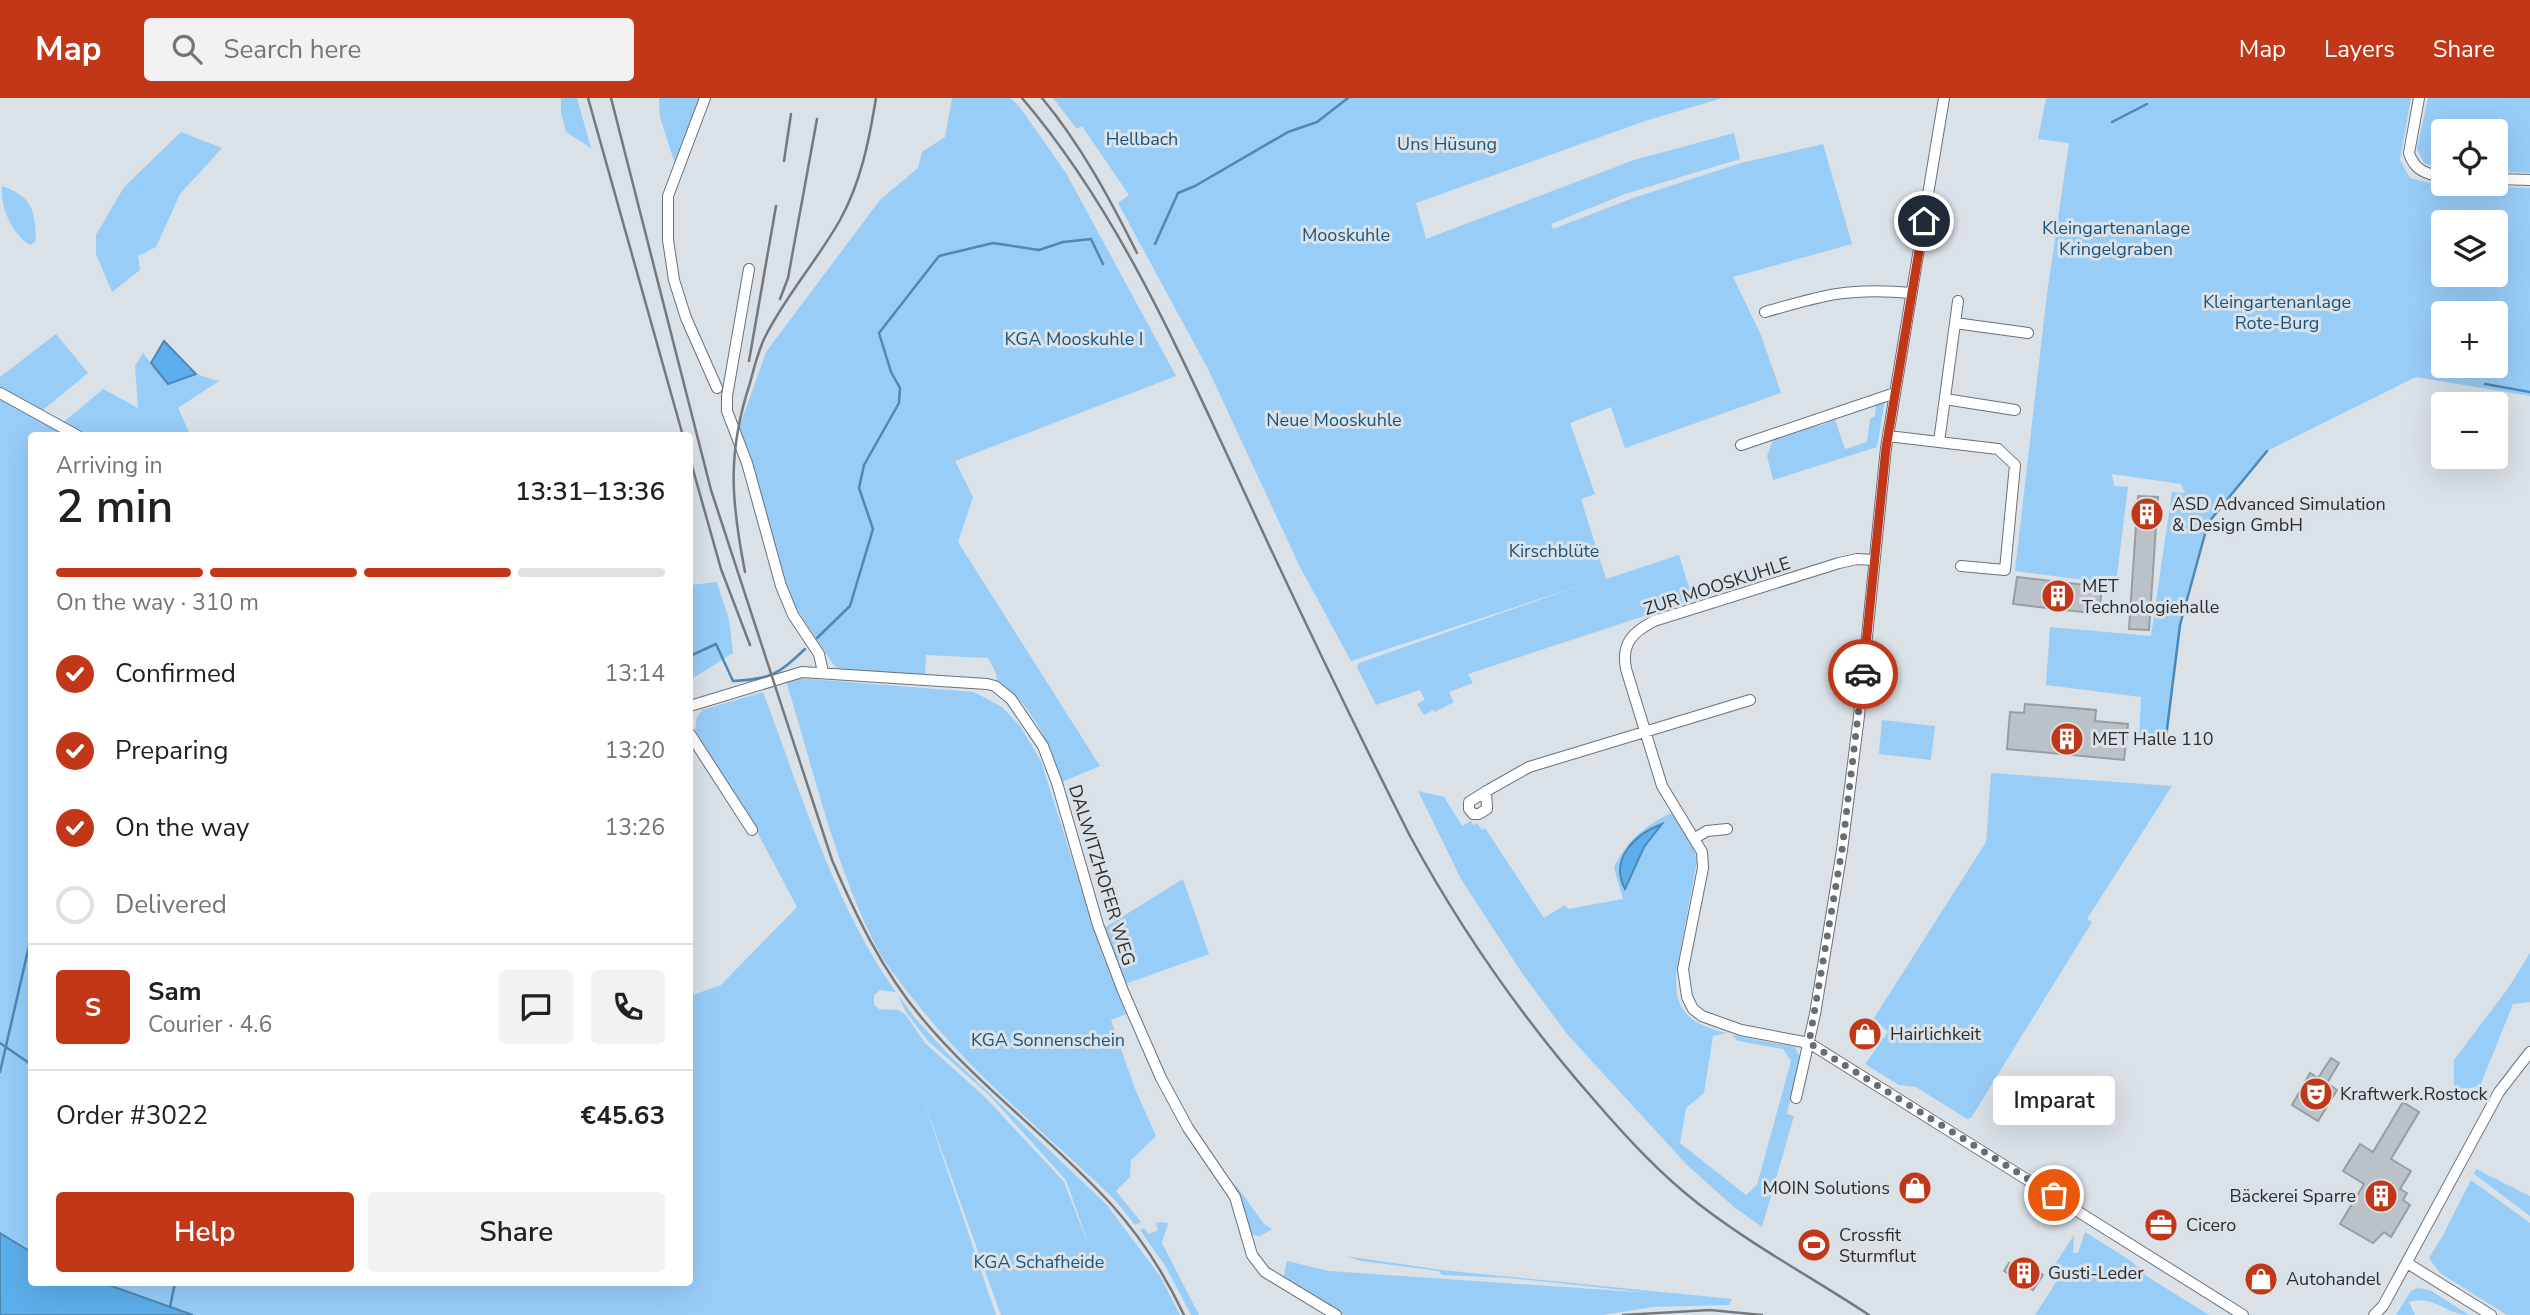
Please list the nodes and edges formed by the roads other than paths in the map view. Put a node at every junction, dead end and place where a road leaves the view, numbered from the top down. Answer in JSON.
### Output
{"nodes":[{"id":1,"x":705,"y":98,"type":"edge"},
{"id":2,"x":1944,"y":98,"type":"edge"},
{"id":3,"x":2419,"y":98,"type":"edge"},
{"id":4,"x":2431,"y":174,"type":"edge"},
{"id":5,"x":2508,"y":179,"type":"edge"},
{"id":6,"x":2530,"y":180,"type":"edge"},
{"id":7,"x":749,"y":269,"type":"dead end"},
{"id":8,"x":1912,"y":293,"type":"junction"},
{"id":9,"x":1958,"y":301,"type":"dead end"},
{"id":10,"x":1765,"y":312,"type":"dead end"},
{"id":11,"x":1955,"y":323,"type":"junction"},
{"id":12,"x":2028,"y":333,"type":"dead end"},
{"id":13,"x":718,"y":388,"type":"dead end"},
{"id":14,"x":0,"y":393,"type":"edge"},
{"id":15,"x":1895,"y":393,"type":"junction"},
{"id":16,"x":1945,"y":399,"type":"junction"},
{"id":17,"x":2015,"y":410,"type":"dead end"},
{"id":18,"x":71,"y":432,"type":"edge"},
{"id":19,"x":1888,"y":436,"type":"junction"},
{"id":20,"x":1939,"y":442,"type":"junction"},
{"id":21,"x":1741,"y":445,"type":"dead end"},
{"id":22,"x":1873,"y":560,"type":"junction"},
{"id":23,"x":1961,"y":566,"type":"dead end"},
{"id":24,"x":823,"y":673,"type":"junction"},
{"id":25,"x":1750,"y":700,"type":"dead end"},
{"id":26,"x":693,"y":705,"type":"edge"},
{"id":27,"x":1645,"y":733,"type":"junction"},
{"id":28,"x":693,"y":739,"type":"edge"},
{"id":29,"x":1486,"y":791,"type":"dead end"},
{"id":30,"x":1727,"y":829,"type":"dead end"},
{"id":31,"x":752,"y":830,"type":"dead end"},
{"id":32,"x":1695,"y":838,"type":"junction"},
{"id":33,"x":1809,"y":1043,"type":"junction"},
{"id":34,"x":2530,"y":1052,"type":"edge"},
{"id":35,"x":1796,"y":1098,"type":"dead end"},
{"id":36,"x":2407,"y":1263,"type":"junction"},
{"id":37,"x":1336,"y":1315,"type":"edge"},
{"id":38,"x":2243,"y":1315,"type":"edge"},
{"id":39,"x":2374,"y":1315,"type":"edge"},
{"id":40,"x":2491,"y":1315,"type":"edge"}],
"edges":[{"from":1,"to":13,"type":"street"},
{"from":2,"to":8,"type":"street"},
{"from":3,"to":4,"type":"street"},
{"from":5,"to":6,"type":"street"},
{"from":7,"to":24,"type":"street"},
{"from":8,"to":10,"type":"street"},
{"from":8,"to":15,"type":"street"},
{"from":9,"to":11,"type":"street"},
{"from":11,"to":12,"type":"street"},
{"from":11,"to":16,"type":"street"},
{"from":14,"to":18,"type":"street"},
{"from":15,"to":19,"type":"street"},
{"from":15,"to":21,"type":"street"},
{"from":16,"to":17,"type":"street"},
{"from":16,"to":20,"type":"street"},
{"from":19,"to":20,"type":"street"},
{"from":19,"to":22,"type":"street"},
{"from":20,"to":23,"type":"street"},
{"from":22,"to":27,"type":"street","name":"ZUR MOOSKUHLE"},
{"from":22,"to":33,"type":"street"},
{"from":24,"to":26,"type":"street","name":"DALWITZHOFER WEG"},
{"from":24,"to":37,"type":"street","name":"DALWITZHOFER WEG"},
{"from":25,"to":27,"type":"street"},
{"from":27,"to":29,"type":"street"},
{"from":27,"to":32,"type":"street","name":"ZUR MOOSKUHLE"},
{"from":28,"to":31,"type":"street"},
{"from":30,"to":32,"type":"street"},
{"from":32,"to":33,"type":"street","name":"ZUR MOOSKUHLE"},
{"from":33,"to":35,"type":"street"},
{"from":33,"to":38,"type":"street"},
{"from":34,"to":36,"type":"street"},
{"from":36,"to":39,"type":"street"},
{"from":36,"to":40,"type":"street"}]}
